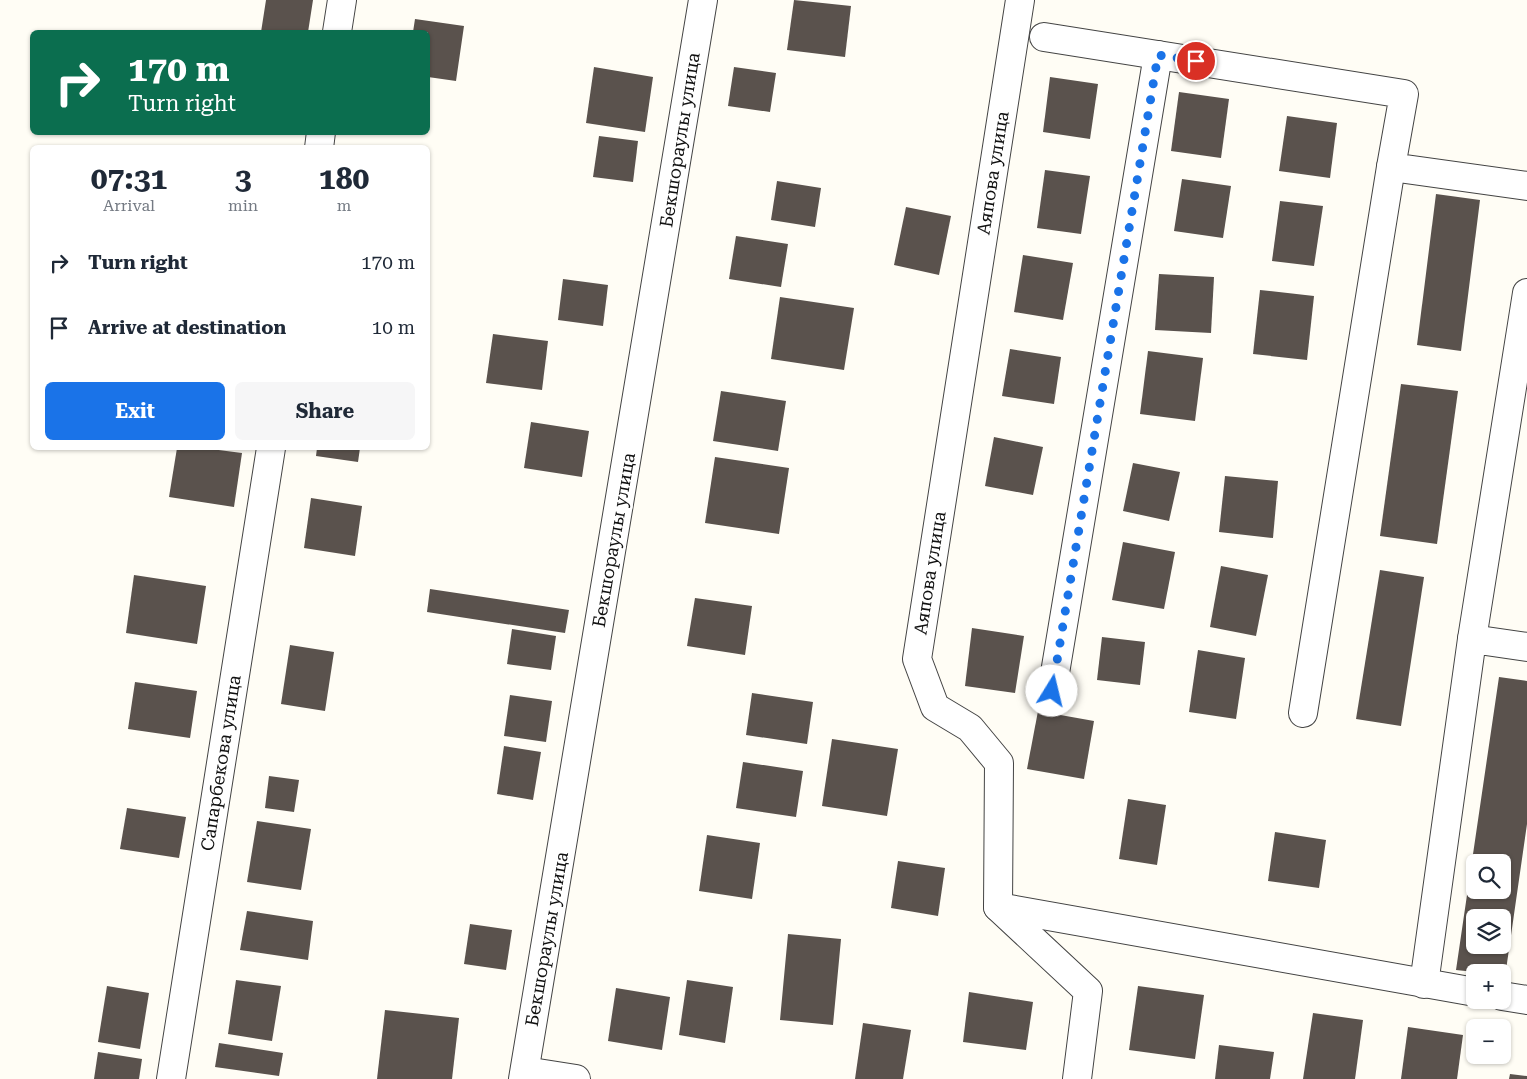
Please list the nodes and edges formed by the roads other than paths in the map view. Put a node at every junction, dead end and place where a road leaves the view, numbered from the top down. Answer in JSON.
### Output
{"nodes":[{"id":1,"x":342,"y":0,"type":"edge"},
{"id":2,"x":703,"y":0,"type":"edge"},
{"id":3,"x":1020,"y":0,"type":"edge"},
{"id":4,"x":337,"y":30,"type":"edge"},
{"id":5,"x":1044,"y":37,"type":"dead end"},
{"id":6,"x":1158,"y":55,"type":"junction"},
{"id":7,"x":1391,"y":168,"type":"junction"},
{"id":8,"x":1527,"y":186,"type":"edge"},
{"id":9,"x":1527,"y":293,"type":"edge"},
{"id":10,"x":271,"y":450,"type":"edge"},
{"id":11,"x":1472,"y":639,"type":"junction"},
{"id":12,"x":1527,"y":647,"type":"edge"},
{"id":13,"x":1052,"y":691,"type":"dead end"},
{"id":14,"x":1303,"y":712,"type":"dead end"},
{"id":15,"x":998,"y":907,"type":"junction"},
{"id":16,"x":1424,"y":984,"type":"junction"},
{"id":17,"x":1466,"y":991,"type":"edge"},
{"id":18,"x":1511,"y":997,"type":"edge"},
{"id":19,"x":1527,"y":1000,"type":"edge"},
{"id":20,"x":524,"y":1075,"type":"edge"},
{"id":21,"x":171,"y":1079,"type":"edge"},
{"id":22,"x":576,"y":1079,"type":"edge"},
{"id":23,"x":1077,"y":1079,"type":"edge"}],
"edges":[{"from":1,"to":4,"type":"street"},
{"from":2,"to":20,"type":"street","name":"Бекшораулы улица"},
{"from":3,"to":15,"type":"street","name":"Аяпова улица"},
{"from":5,"to":6,"type":"street"},
{"from":6,"to":7,"type":"street"},
{"from":6,"to":13,"type":"street"},
{"from":7,"to":8,"type":"street"},
{"from":7,"to":14,"type":"street"},
{"from":9,"to":11,"type":"street"},
{"from":10,"to":21,"type":"street","name":"Сапарбекова улица"},
{"from":11,"to":12,"type":"street"},
{"from":11,"to":16,"type":"street"},
{"from":15,"to":16,"type":"street"},
{"from":15,"to":23,"type":"street"},
{"from":16,"to":17,"type":"street"},
{"from":18,"to":19,"type":"street"},
{"from":20,"to":22,"type":"street"}]}
